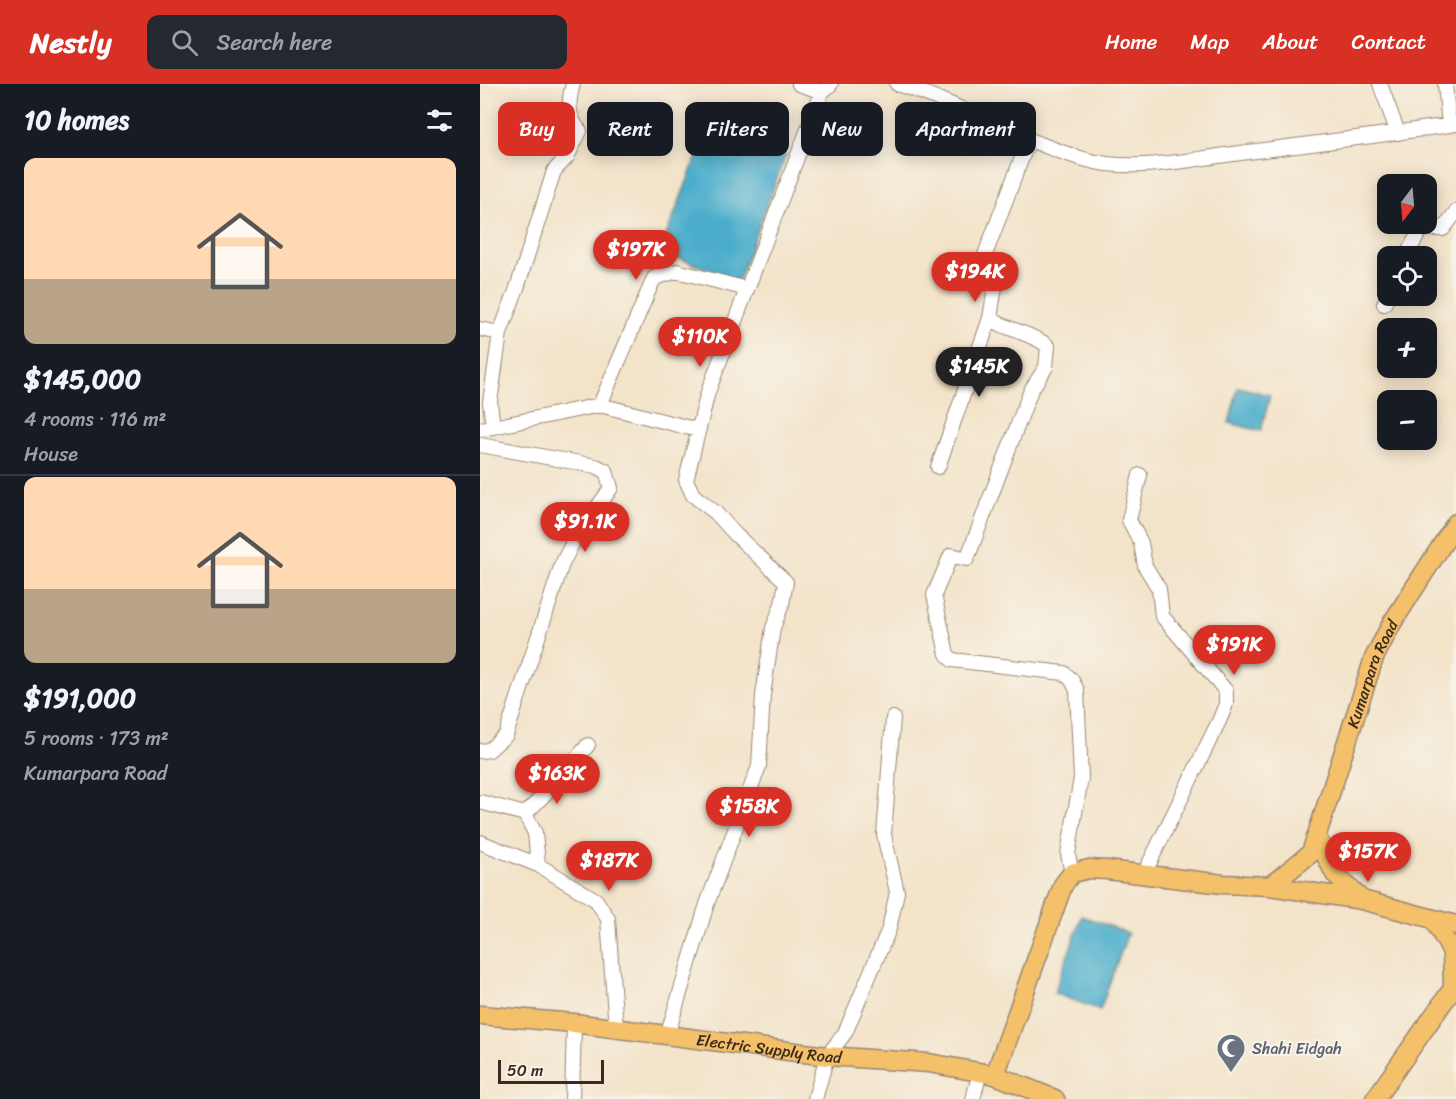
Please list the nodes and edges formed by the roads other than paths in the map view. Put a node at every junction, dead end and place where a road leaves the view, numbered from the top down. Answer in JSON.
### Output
{"nodes":[{"id":1,"x":573,"y":84,"type":"edge"},
{"id":2,"x":799,"y":84,"type":"edge"},
{"id":3,"x":897,"y":84,"type":"edge"},
{"id":4,"x":1380,"y":84,"type":"edge"},
{"id":5,"x":1445,"y":84,"type":"edge"},
{"id":6,"x":826,"y":88,"type":"edge"},
{"id":7,"x":944,"y":102,"type":"edge"},
{"id":8,"x":1453,"y":125,"type":"edge"},
{"id":9,"x":1398,"y":133,"type":"junction"},
{"id":10,"x":1036,"y":142,"type":"edge"},
{"id":11,"x":1023,"y":156,"type":"edge"},
{"id":12,"x":1456,"y":212,"type":"edge"},
{"id":13,"x":1412,"y":246,"type":"edge"},
{"id":14,"x":747,"y":289,"type":"junction"},
{"id":15,"x":990,"y":318,"type":"junction"},
{"id":16,"x":480,"y":328,"type":"edge"},
{"id":17,"x":500,"y":333,"type":"junction"},
{"id":18,"x":600,"y":405,"type":"junction"},
{"id":19,"x":487,"y":428,"type":"edge"},
{"id":20,"x":698,"y":430,"type":"junction"},
{"id":21,"x":480,"y":445,"type":"edge"},
{"id":22,"x":938,"y":467,"type":"dead end"},
{"id":23,"x":1140,"y":475,"type":"dead end"},
{"id":24,"x":1456,"y":523,"type":"edge"},
{"id":25,"x":894,"y":718,"type":"dead end"},
{"id":26,"x":588,"y":745,"type":"dead end"},
{"id":27,"x":480,"y":751,"type":"edge"},
{"id":28,"x":480,"y":802,"type":"edge"},
{"id":29,"x":525,"y":814,"type":"junction"},
{"id":30,"x":1317,"y":838,"type":"junction"},
{"id":31,"x":480,"y":842,"type":"edge"},
{"id":32,"x":538,"y":865,"type":"junction"},
{"id":33,"x":1072,"y":873,"type":"junction"},
{"id":34,"x":1144,"y":874,"type":"junction"},
{"id":35,"x":1270,"y":886,"type":"junction"},
{"id":36,"x":1362,"y":900,"type":"junction"},
{"id":37,"x":1433,"y":918,"type":"junction"},
{"id":38,"x":1456,"y":925,"type":"edge"},
{"id":39,"x":1454,"y":985,"type":"edge"},
{"id":40,"x":480,"y":1015,"type":"edge"},
{"id":41,"x":574,"y":1023,"type":"junction"},
{"id":42,"x":616,"y":1029,"type":"junction"},
{"id":43,"x":667,"y":1036,"type":"junction"},
{"id":44,"x":827,"y":1056,"type":"junction"},
{"id":45,"x":988,"y":1073,"type":"junction"},
{"id":46,"x":572,"y":1099,"type":"edge"},
{"id":47,"x":814,"y":1099,"type":"edge"},
{"id":48,"x":973,"y":1099,"type":"edge"},
{"id":49,"x":1055,"y":1099,"type":"edge"},
{"id":50,"x":1375,"y":1099,"type":"edge"}],
"edges":[{"from":1,"to":17,"type":"street"},
{"from":2,"to":6,"type":"street"},
{"from":3,"to":7,"type":"street"},
{"from":4,"to":9,"type":"street"},
{"from":5,"to":8,"type":"street"},
{"from":6,"to":14,"type":"street"},
{"from":8,"to":9,"type":"street"},
{"from":9,"to":10,"type":"street"},
{"from":11,"to":15,"type":"street"},
{"from":12,"to":13,"type":"street"},
{"from":14,"to":18,"type":"street"},
{"from":14,"to":20,"type":"street"},
{"from":15,"to":22,"type":"street"},
{"from":15,"to":33,"type":"street"},
{"from":16,"to":17,"type":"street"},
{"from":17,"to":19,"type":"street"},
{"from":18,"to":19,"type":"street"},
{"from":18,"to":20,"type":"street"},
{"from":20,"to":43,"type":"street"},
{"from":21,"to":27,"type":"street"},
{"from":23,"to":34,"type":"street"},
{"from":24,"to":30,"type":"main road","name":"Kumarpara Road"},
{"from":25,"to":44,"type":"street"},
{"from":26,"to":29,"type":"street"},
{"from":28,"to":29,"type":"street"},
{"from":29,"to":32,"type":"street"},
{"from":30,"to":35,"type":"main road","name":"Kumarpara Road"},
{"from":30,"to":36,"type":"main road"},
{"from":31,"to":32,"type":"street"},
{"from":32,"to":42,"type":"street"},
{"from":33,"to":34,"type":"main road"},
{"from":33,"to":45,"type":"main road"},
{"from":34,"to":35,"type":"main road"},
{"from":35,"to":36,"type":"main road"},
{"from":36,"to":37,"type":"main road"},
{"from":37,"to":38,"type":"main road"},
{"from":37,"to":39,"type":"main road"},
{"from":39,"to":50,"type":"main road"},
{"from":40,"to":41,"type":"main road","name":"Electric Supply Road"},
{"from":41,"to":42,"type":"main road","name":"Electric Supply Road"},
{"from":41,"to":46,"type":"street"},
{"from":42,"to":43,"type":"main road","name":"Electric Supply Road"},
{"from":43,"to":44,"type":"main road","name":"Electric Supply Road"},
{"from":44,"to":45,"type":"main road","name":"Electric Supply Road"},
{"from":44,"to":47,"type":"street"},
{"from":45,"to":48,"type":"street"},
{"from":45,"to":49,"type":"main road","name":"Electric Supply Road"}]}
